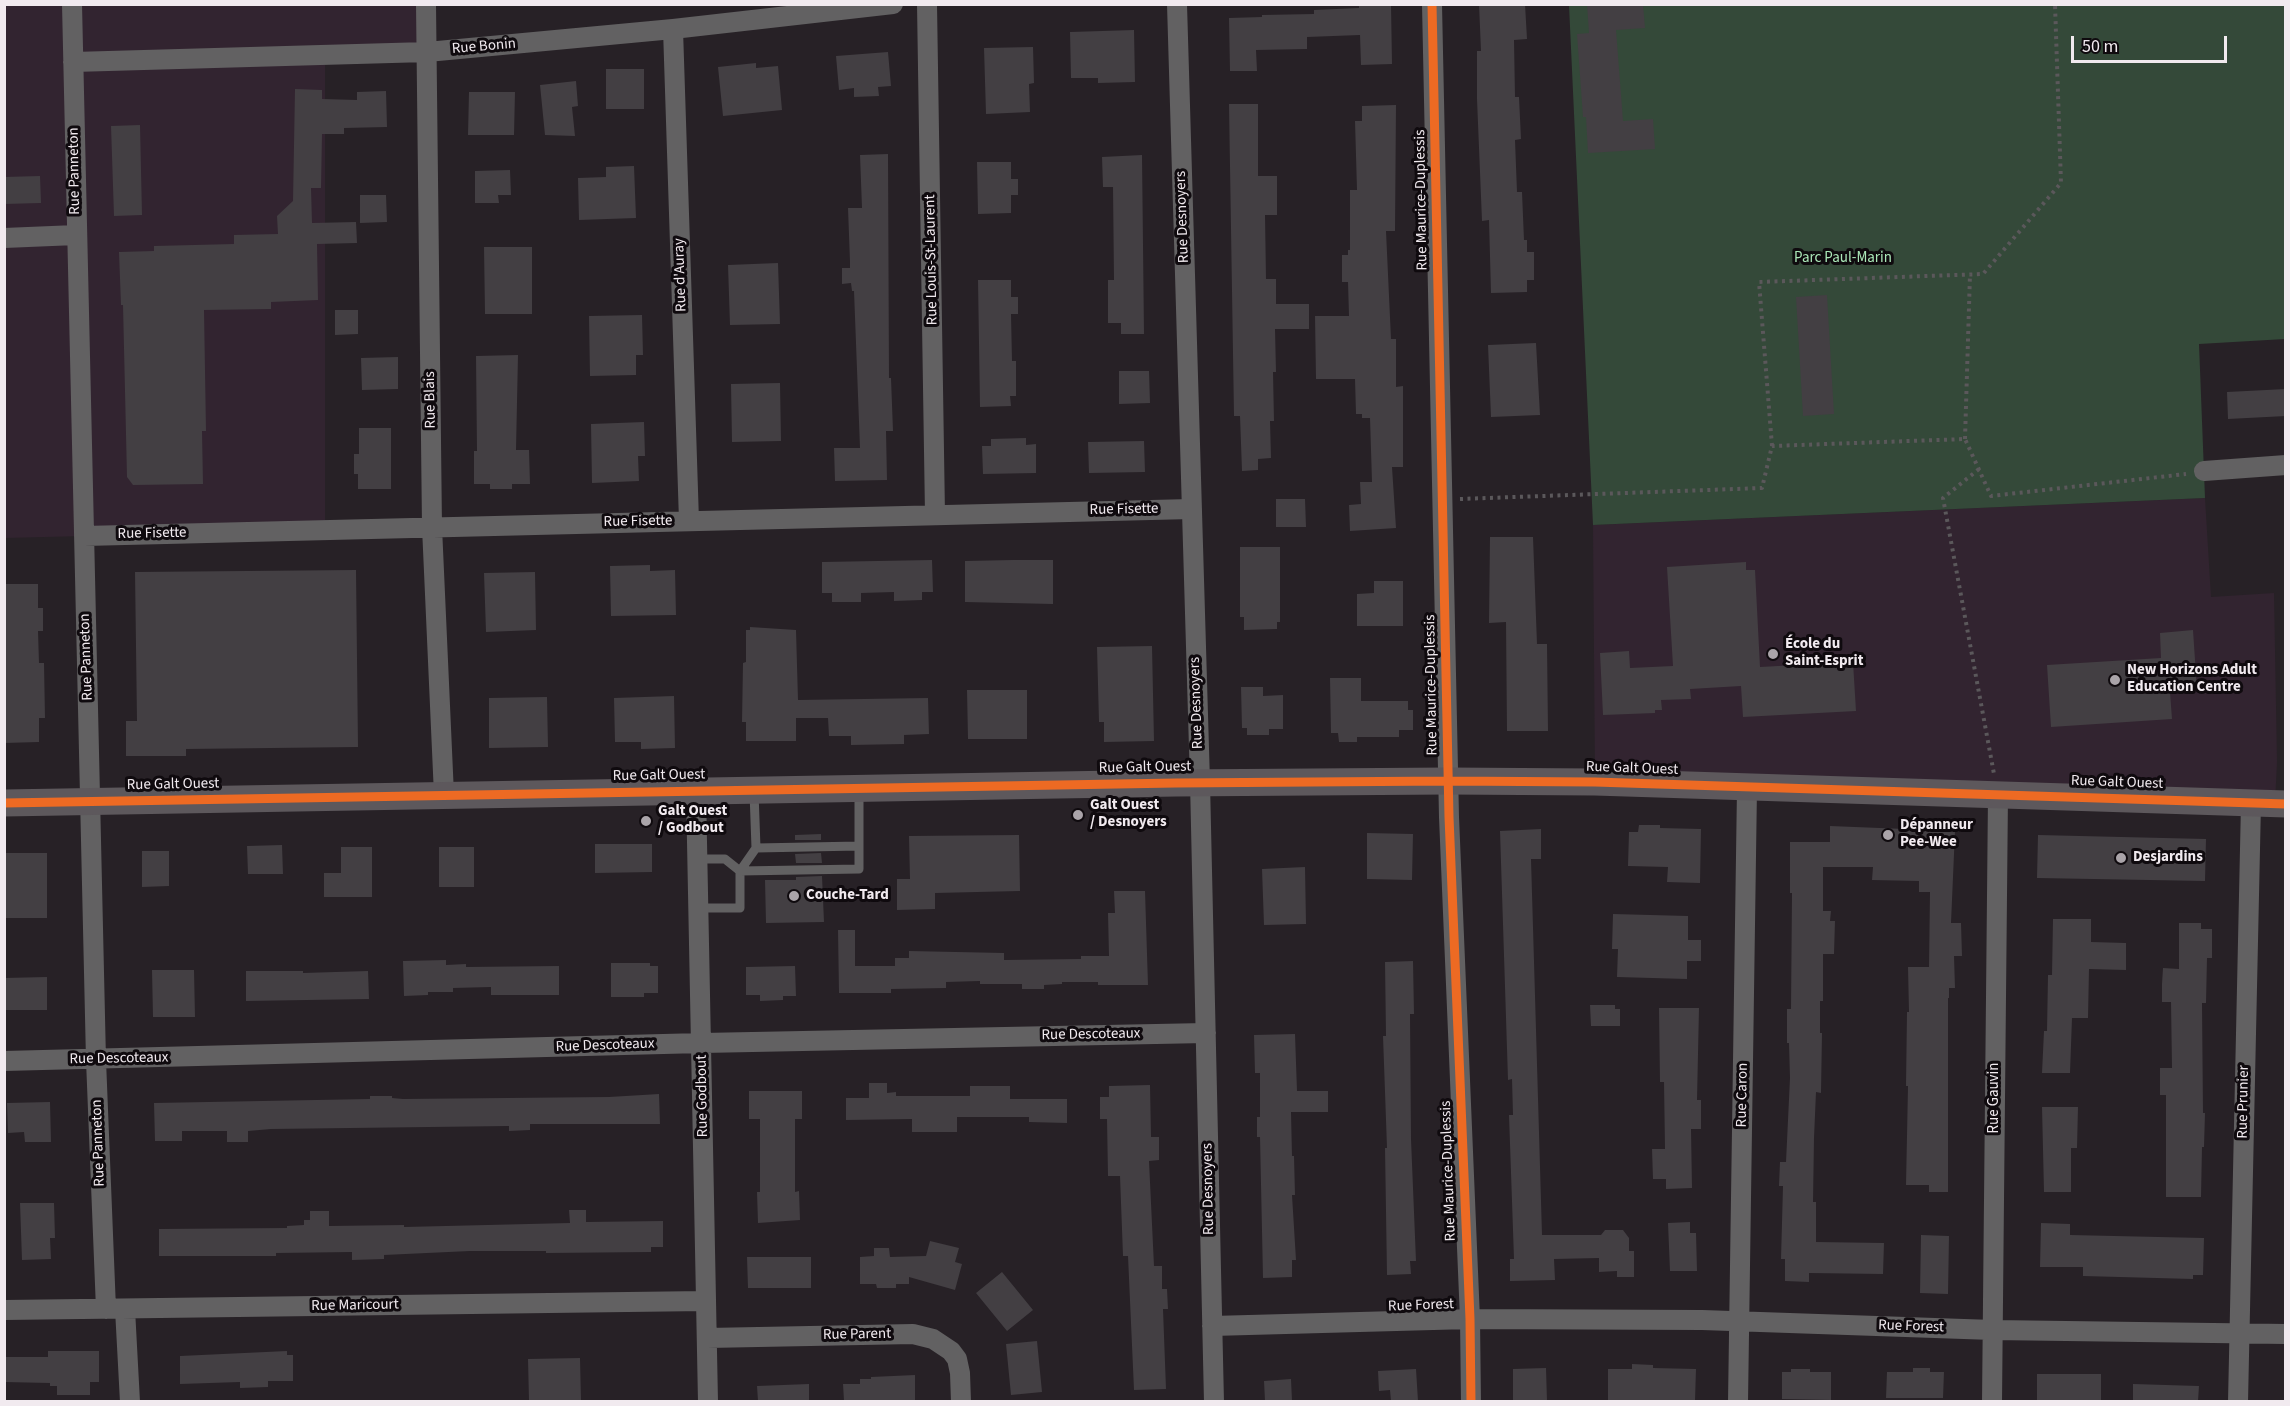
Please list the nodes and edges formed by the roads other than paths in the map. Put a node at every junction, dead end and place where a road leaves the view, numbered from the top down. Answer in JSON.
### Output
{"nodes":[{"id":1,"x":72,"y":4,"type":"edge"},
{"id":2,"x":426,"y":4,"type":"edge"},
{"id":3,"x":893,"y":4,"type":"edge"},
{"id":4,"x":927,"y":4,"type":"edge"},
{"id":5,"x":1177,"y":4,"type":"edge"},
{"id":6,"x":1432,"y":4,"type":"edge"},
{"id":7,"x":673,"y":29,"type":"junction"},
{"id":8,"x":427,"y":52,"type":"junction"},
{"id":9,"x":73,"y":62,"type":"junction"},
{"id":10,"x":76,"y":235,"type":"junction"},
{"id":11,"x":4,"y":238,"type":"edge"},
{"id":12,"x":2286,"y":465,"type":"edge"},
{"id":13,"x":2204,"y":471,"type":"road end"},
{"id":14,"x":1192,"y":509,"type":"junction"},
{"id":15,"x":935,"y":515,"type":"junction"},
{"id":16,"x":688,"y":520,"type":"junction"},
{"id":17,"x":432,"y":527,"type":"junction"},
{"id":18,"x":84,"y":536,"type":"junction"},
{"id":19,"x":1448,"y":781,"type":"junction"},
{"id":20,"x":1200,"y":782,"type":"junction"},
{"id":21,"x":859,"y":788,"type":"junction"},
{"id":22,"x":1747,"y":788,"type":"junction"},
{"id":23,"x":754,"y":790,"type":"junction"},
{"id":24,"x":696,"y":791,"type":"junction"},
{"id":25,"x":1998,"y":794,"type":"junction"},
{"id":26,"x":444,"y":795,"type":"junction"},
{"id":27,"x":91,"y":801,"type":"junction"},
{"id":28,"x":4,"y":803,"type":"edge"},
{"id":29,"x":2251,"y":803,"type":"junction"},
{"id":30,"x":2286,"y":804,"type":"edge"},
{"id":31,"x":859,"y":846,"type":"junction"},
{"id":32,"x":756,"y":848,"type":"junction"},
{"id":33,"x":697,"y":859,"type":"junction"},
{"id":34,"x":740,"y":871,"type":"junction"},
{"id":35,"x":699,"y":908,"type":"junction"},
{"id":36,"x":1206,"y":1033,"type":"junction"},
{"id":37,"x":702,"y":1043,"type":"junction"},
{"id":38,"x":96,"y":1060,"type":"junction"},
{"id":39,"x":4,"y":1061,"type":"edge"},
{"id":40,"x":705,"y":1301,"type":"junction"},
{"id":41,"x":116,"y":1309,"type":"junction"},
{"id":42,"x":4,"y":1310,"type":"edge"},
{"id":43,"x":1470,"y":1319,"type":"junction"},
{"id":44,"x":1740,"y":1321,"type":"junction"},
{"id":45,"x":1212,"y":1326,"type":"junction"},
{"id":46,"x":1993,"y":1330,"type":"junction"},
{"id":47,"x":2238,"y":1334,"type":"junction"},
{"id":48,"x":2286,"y":1334,"type":"edge"},
{"id":49,"x":707,"y":1338,"type":"junction"},
{"id":50,"x":130,"y":1401,"type":"edge"},
{"id":51,"x":708,"y":1401,"type":"edge"},
{"id":52,"x":961,"y":1401,"type":"edge"},
{"id":53,"x":1214,"y":1401,"type":"edge"},
{"id":54,"x":1472,"y":1401,"type":"edge"},
{"id":55,"x":1738,"y":1401,"type":"edge"},
{"id":56,"x":1992,"y":1401,"type":"edge"},
{"id":57,"x":2238,"y":1401,"type":"edge"}],
"edges":[{"from":1,"to":9,"type":"street","name":"Rue Panneton"},
{"from":2,"to":8,"type":"street","name":"Rue Blais"},
{"from":3,"to":7,"type":"street","name":"Rue Bonin"},
{"from":4,"to":15,"type":"street","name":"Rue Louis-St-Laurent"},
{"from":5,"to":14,"type":"street","name":"Rue Desnoyers"},
{"from":6,"to":19,"type":"street","name":"Rue Maurice-Duplessis"},
{"from":7,"to":8,"type":"street","name":"Rue Bonin"},
{"from":7,"to":16,"type":"street","name":"Rue d'Auray"},
{"from":8,"to":9,"type":"street","name":"Rue Bonin"},
{"from":8,"to":17,"type":"street","name":"Rue Blais"},
{"from":9,"to":10,"type":"street","name":"Rue Panneton"},
{"from":10,"to":11,"type":"street"},
{"from":10,"to":18,"type":"street","name":"Rue Panneton"},
{"from":12,"to":13,"type":"street"},
{"from":14,"to":15,"type":"street","name":"Rue Fisette"},
{"from":14,"to":20,"type":"street","name":"Rue Desnoyers"},
{"from":15,"to":16,"type":"street","name":"Rue Fisette"},
{"from":16,"to":17,"type":"street","name":"Rue Fisette"},
{"from":17,"to":18,"type":"street","name":"Rue Fisette"},
{"from":17,"to":26,"type":"street","name":"Rue Blais"},
{"from":18,"to":27,"type":"street","name":"Rue Panneton"},
{"from":19,"to":20,"type":"street","name":"Rue Galt Ouest"},
{"from":19,"to":22,"type":"street","name":"Rue Galt Ouest"},
{"from":19,"to":43,"type":"street","name":"Rue Maurice-Duplessis"},
{"from":20,"to":21,"type":"street","name":"Rue Galt Ouest"},
{"from":20,"to":36,"type":"street","name":"Rue Desnoyers"},
{"from":21,"to":23,"type":"street","name":"Rue Galt Ouest"},
{"from":21,"to":31,"type":"lane"},
{"from":22,"to":25,"type":"street","name":"Rue Galt Ouest"},
{"from":22,"to":44,"type":"street","name":"Rue Caron"},
{"from":23,"to":24,"type":"street","name":"Rue Galt Ouest"},
{"from":23,"to":32,"type":"lane"},
{"from":24,"to":26,"type":"street","name":"Rue Galt Ouest"},
{"from":24,"to":33,"type":"street","name":"Rue Godbout"},
{"from":25,"to":29,"type":"street","name":"Rue Galt Ouest"},
{"from":25,"to":46,"type":"street","name":"Rue Gauvin"},
{"from":26,"to":27,"type":"street","name":"Rue Galt Ouest"},
{"from":27,"to":28,"type":"street","name":"Rue Galt Ouest"},
{"from":27,"to":38,"type":"street","name":"Rue Panneton"},
{"from":29,"to":30,"type":"street","name":"Rue Galt Ouest"},
{"from":29,"to":47,"type":"street","name":"Rue Prunier"},
{"from":31,"to":32,"type":"lane"},
{"from":31,"to":34,"type":"lane"},
{"from":32,"to":34,"type":"lane"},
{"from":33,"to":34,"type":"lane"},
{"from":33,"to":35,"type":"street","name":"Rue Godbout"},
{"from":34,"to":35,"type":"lane"},
{"from":35,"to":37,"type":"street","name":"Rue Godbout"},
{"from":36,"to":37,"type":"street","name":"Rue Descoteaux"},
{"from":36,"to":45,"type":"street","name":"Rue Desnoyers"},
{"from":37,"to":38,"type":"street","name":"Rue Descoteaux"},
{"from":37,"to":40,"type":"street","name":"Rue Godbout"},
{"from":38,"to":39,"type":"street","name":"Rue Descoteaux"},
{"from":38,"to":41,"type":"street","name":"Rue Panneton"},
{"from":40,"to":41,"type":"street","name":"Rue Maricourt"},
{"from":40,"to":49,"type":"street","name":"Rue Godbout"},
{"from":41,"to":42,"type":"street","name":"Rue Maricourt"},
{"from":41,"to":50,"type":"street","name":"Rue Panneton"},
{"from":43,"to":44,"type":"street","name":"Rue Forest"},
{"from":43,"to":45,"type":"street","name":"Rue Forest"},
{"from":43,"to":54,"type":"street","name":"Rue Maurice-Duplessis"},
{"from":44,"to":46,"type":"street","name":"Rue Forest"},
{"from":44,"to":55,"type":"street","name":"Rue Caron"},
{"from":45,"to":53,"type":"street","name":"Rue Desnoyers"},
{"from":46,"to":47,"type":"street","name":"Rue Forest"},
{"from":46,"to":56,"type":"street","name":"Rue Gauvin"},
{"from":47,"to":48,"type":"street","name":"Rue Forest"},
{"from":47,"to":57,"type":"street","name":"Rue Prunier"},
{"from":49,"to":51,"type":"street","name":"Rue Godbout"},
{"from":49,"to":52,"type":"street","name":"Rue Parent"}]}
